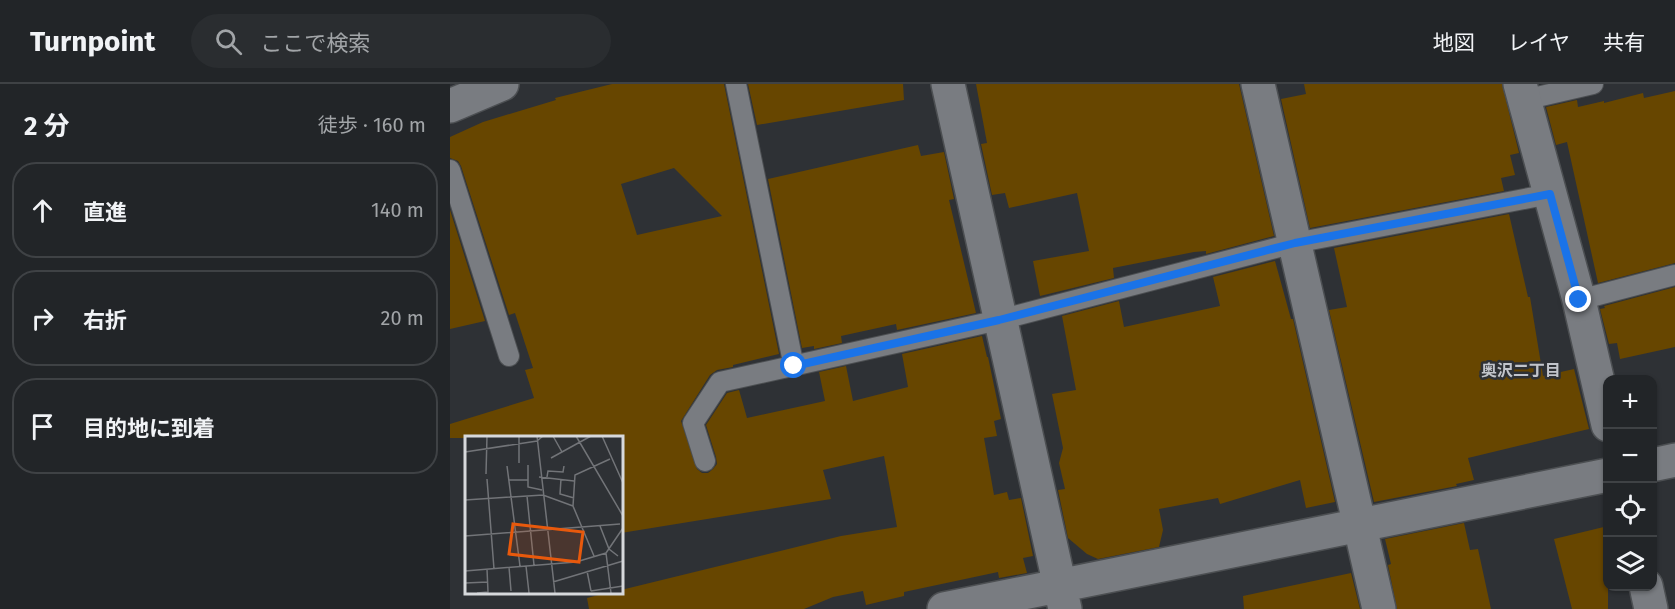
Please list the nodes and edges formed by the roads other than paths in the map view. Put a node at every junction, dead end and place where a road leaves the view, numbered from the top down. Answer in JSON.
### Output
{"nodes":[{"id":1,"x":502,"y":84,"type":"edge"},
{"id":2,"x":736,"y":84,"type":"edge"},
{"id":3,"x":948,"y":84,"type":"edge"},
{"id":4,"x":1258,"y":84,"type":"edge"},
{"id":5,"x":1593,"y":84,"type":"edge"},
{"id":6,"x":1522,"y":92,"type":"edge"},
{"id":7,"x":450,"y":106,"type":"edge"},
{"id":8,"x":450,"y":170,"type":"edge"},
{"id":9,"x":1550,"y":194,"type":"junction"},
{"id":10,"x":1295,"y":243,"type":"junction"},
{"id":11,"x":1675,"y":274,"type":"edge"},
{"id":12,"x":1579,"y":300,"type":"junction"},
{"id":13,"x":999,"y":320,"type":"junction"},
{"id":14,"x":509,"y":356,"type":"dead end"},
{"id":15,"x":794,"y":366,"type":"junction"},
{"id":16,"x":1603,"y":403,"type":"edge"},
{"id":17,"x":1675,"y":460,"type":"edge"},
{"id":18,"x":705,"y":461,"type":"dead end"},
{"id":19,"x":1657,"y":464,"type":"edge"},
{"id":20,"x":1603,"y":476,"type":"edge"},
{"id":21,"x":1359,"y":524,"type":"junction"},
{"id":22,"x":1647,"y":591,"type":"edge"},
{"id":23,"x":1062,"y":597,"type":"edge"},
{"id":24,"x":944,"y":609,"type":"edge"},
{"id":25,"x":1379,"y":609,"type":"edge"},
{"id":26,"x":1652,"y":609,"type":"edge"}],
"edges":[{"from":1,"to":7,"type":"street"},
{"from":2,"to":15,"type":"lane"},
{"from":3,"to":13,"type":"street"},
{"from":4,"to":10,"type":"street"},
{"from":5,"to":6,"type":"lane"},
{"from":6,"to":9,"type":"street"},
{"from":8,"to":14,"type":"lane"},
{"from":9,"to":10,"type":"lane"},
{"from":9,"to":12,"type":"street"},
{"from":10,"to":13,"type":"lane"},
{"from":10,"to":21,"type":"street"},
{"from":11,"to":12,"type":"lane"},
{"from":12,"to":16,"type":"street"},
{"from":13,"to":15,"type":"lane"},
{"from":13,"to":23,"type":"street"},
{"from":15,"to":18,"type":"lane"},
{"from":17,"to":19,"type":"street"},
{"from":20,"to":21,"type":"street"},
{"from":21,"to":23,"type":"street"},
{"from":21,"to":25,"type":"street"},
{"from":22,"to":26,"type":"street"},
{"from":23,"to":24,"type":"street"}]}
